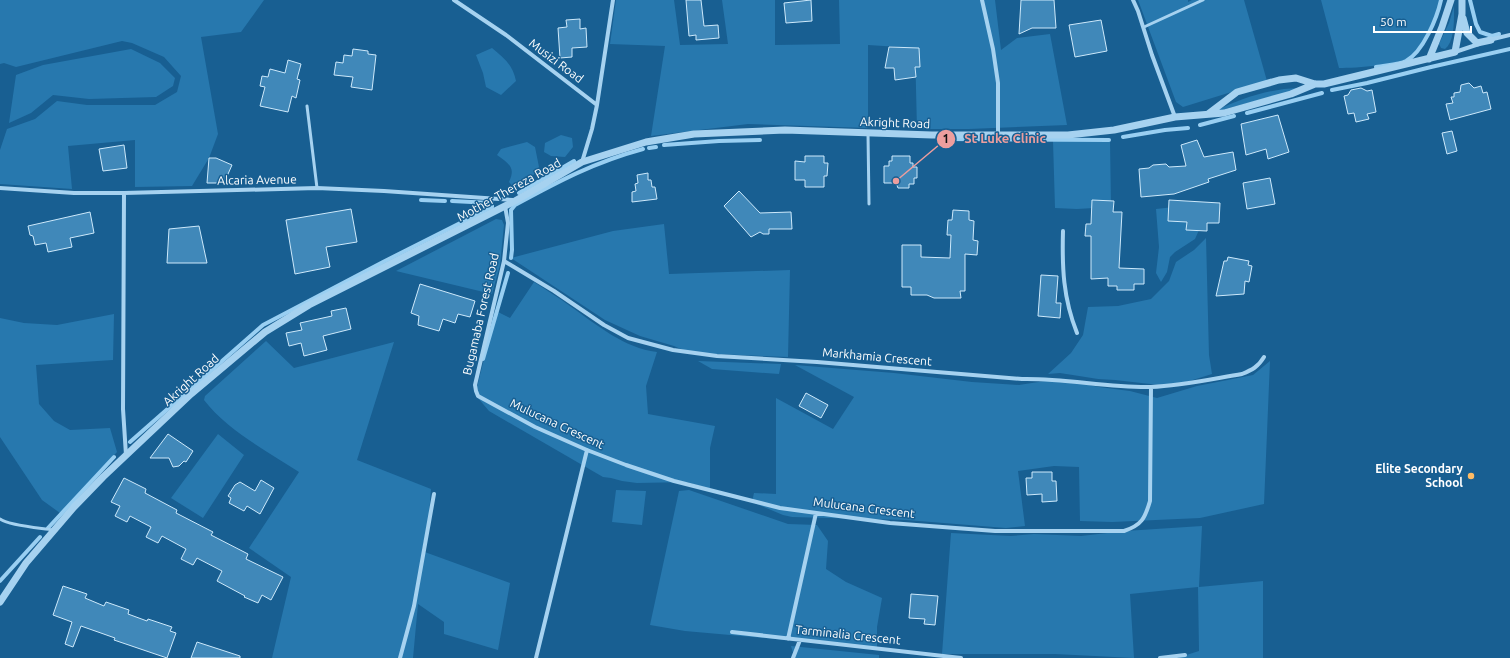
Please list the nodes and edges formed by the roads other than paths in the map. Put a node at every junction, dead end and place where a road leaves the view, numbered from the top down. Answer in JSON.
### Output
{"nodes":[{"id":1,"x":454,"y":0,"type":"edge"},
{"id":2,"x":613,"y":0,"type":"edge"},
{"id":3,"x":982,"y":0,"type":"edge"},
{"id":4,"x":1133,"y":0,"type":"edge"},
{"id":5,"x":1203,"y":0,"type":"edge"},
{"id":6,"x":1451,"y":0,"type":"edge"},
{"id":7,"x":1462,"y":0,"type":"edge"},
{"id":8,"x":1462,"y":14,"type":"junction"},
{"id":9,"x":1144,"y":27,"type":"junction"},
{"id":10,"x":1510,"y":35,"type":"edge"},
{"id":11,"x":1491,"y":40,"type":"junction"},
{"id":12,"x":1455,"y":52,"type":"junction"},
{"id":13,"x":1429,"y":59,"type":"junction"},
{"id":14,"x":1315,"y":84,"type":"junction"},
{"id":15,"x":596,"y":104,"type":"junction"},
{"id":16,"x":307,"y":106,"type":"dead end"},
{"id":17,"x":1208,"y":114,"type":"junction"},
{"id":18,"x":1175,"y":117,"type":"junction"},
{"id":19,"x":868,"y":132,"type":"junction"},
{"id":20,"x":998,"y":135,"type":"junction"},
{"id":21,"x":582,"y":162,"type":"junction"},
{"id":22,"x":0,"y":188,"type":"edge"},
{"id":23,"x":317,"y":188,"type":"junction"},
{"id":24,"x":124,"y":193,"type":"junction"},
{"id":25,"x":515,"y":201,"type":"junction"},
{"id":26,"x":869,"y":204,"type":"dead end"},
{"id":27,"x":505,"y":206,"type":"junction"},
{"id":28,"x":1063,"y":231,"type":"dead end"},
{"id":29,"x":446,"y":237,"type":"joint"},
{"id":30,"x":504,"y":261,"type":"junction"},
{"id":31,"x":1077,"y":333,"type":"dead end"},
{"id":32,"x":1264,"y":357,"type":"dead end"},
{"id":33,"x":475,"y":385,"type":"joint"},
{"id":34,"x":1151,"y":387,"type":"junction"},
{"id":35,"x":587,"y":450,"type":"junction"},
{"id":36,"x":126,"y":455,"type":"junction"},
{"id":37,"x":434,"y":494,"type":"dead end"},
{"id":38,"x":816,"y":513,"type":"junction"},
{"id":39,"x":0,"y":519,"type":"edge"},
{"id":40,"x":54,"y":530,"type":"junction"},
{"id":41,"x":0,"y":602,"type":"edge"},
{"id":42,"x":732,"y":632,"type":"dead end"},
{"id":43,"x":788,"y":639,"type":"junction"},
{"id":44,"x":800,"y":640,"type":"junction"},
{"id":45,"x":1185,"y":655,"type":"dead end"},
{"id":46,"x":400,"y":658,"type":"edge"},
{"id":47,"x":536,"y":658,"type":"edge"},
{"id":48,"x":793,"y":658,"type":"edge"},
{"id":49,"x":961,"y":658,"type":"edge"},
{"id":50,"x":1160,"y":658,"type":"edge"}],
"edges":[{"from":1,"to":15,"type":"street","name":"Musizi Road"},
{"from":2,"to":15,"type":"street"},
{"from":3,"to":20,"type":"street"},
{"from":4,"to":9,"type":"street"},
{"from":5,"to":9,"type":"lane"},
{"from":6,"to":13,"type":"street"},
{"from":7,"to":8,"type":"street"},
{"from":8,"to":11,"type":"street"},
{"from":8,"to":12,"type":"street"},
{"from":9,"to":18,"type":"street"},
{"from":10,"to":11,"type":"street"},
{"from":11,"to":12,"type":"street"},
{"from":12,"to":13,"type":"street"},
{"from":13,"to":14,"type":"street"},
{"from":14,"to":17,"type":"street","name":"Akright Road"},
{"from":14,"to":17,"type":"street"},
{"from":15,"to":21,"type":"street"},
{"from":16,"to":23,"type":"lane"},
{"from":17,"to":18,"type":"street","name":"Akright Road"},
{"from":18,"to":20,"type":"street","name":"Akright Road"},
{"from":19,"to":20,"type":"street","name":"Akright Road"},
{"from":19,"to":21,"type":"street","name":"Akright Road"},
{"from":19,"to":26,"type":"lane"},
{"from":21,"to":25,"type":"street","name":"Mother Thereza Road"},
{"from":22,"to":24,"type":"street","name":"Alcaria Avenue"},
{"from":23,"to":24,"type":"street","name":"Alcaria Avenue"},
{"from":23,"to":25,"type":"street","name":"Alcaria Avenue"},
{"from":24,"to":36,"type":"street"},
{"from":25,"to":27,"type":"street","name":"Mother Thereza Road"},
{"from":27,"to":29,"type":"street","name":"Mother Thereza Road"},
{"from":27,"to":30,"type":"street","name":"Bugamaba Forest Road"},
{"from":28,"to":31,"type":"street"},
{"from":29,"to":36,"type":"street","name":"Akright Road"},
{"from":30,"to":33,"type":"street","name":"Bugamaba Forest Road"},
{"from":30,"to":34,"type":"street","name":"Markhamia Crescent"},
{"from":32,"to":34,"type":"street","name":"Markhamia Crescent"},
{"from":33,"to":35,"type":"street","name":"Mulucana Crescent"},
{"from":34,"to":38,"type":"street","name":"Mulucana Crescent"},
{"from":35,"to":38,"type":"street","name":"Mulucana Crescent"},
{"from":35,"to":47,"type":"street"},
{"from":36,"to":40,"type":"street","name":"Akright Road"},
{"from":37,"to":46,"type":"street"},
{"from":38,"to":43,"type":"street"},
{"from":39,"to":40,"type":"lane"},
{"from":40,"to":41,"type":"street","name":"Akright Road"},
{"from":42,"to":43,"type":"street","name":"Tarminalia Crescent"},
{"from":43,"to":44,"type":"street","name":"Tarminalia Crescent"},
{"from":44,"to":48,"type":"street"},
{"from":44,"to":49,"type":"street","name":"Tarminalia Crescent"},
{"from":45,"to":50,"type":"street"}]}
